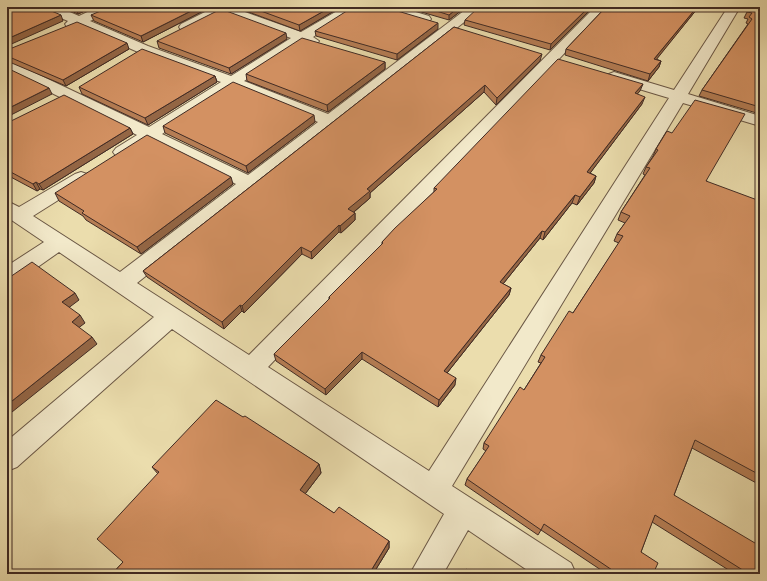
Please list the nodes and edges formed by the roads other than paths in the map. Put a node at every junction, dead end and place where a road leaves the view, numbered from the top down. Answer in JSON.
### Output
{"nodes":[{"id":1,"x":47,"y":7,"type":"edge"},
{"id":2,"x":109,"y":7,"type":"edge"},
{"id":3,"x":353,"y":7,"type":"edge"},
{"id":4,"x":385,"y":7,"type":"edge"},
{"id":5,"x":477,"y":7,"type":"edge"},
{"id":6,"x":602,"y":7,"type":"edge"},
{"id":7,"x":734,"y":7,"type":"edge"},
{"id":8,"x":221,"y":8,"type":"edge"},
{"id":9,"x":80,"y":20,"type":"junction"},
{"id":10,"x":458,"y":29,"type":"junction"},
{"id":11,"x":58,"y":30,"type":"edge"},
{"id":12,"x":301,"y":38,"type":"junction"},
{"id":13,"x":323,"y":45,"type":"edge"},
{"id":14,"x":136,"y":53,"type":"junction"},
{"id":15,"x":7,"y":66,"type":"edge"},
{"id":16,"x":597,"y":72,"type":"edge"},
{"id":17,"x":234,"y":82,"type":"junction"},
{"id":18,"x":679,"y":96,"type":"junction"},
{"id":19,"x":330,"y":121,"type":"junction"},
{"id":20,"x":760,"y":121,"type":"edge"},
{"id":21,"x":150,"y":135,"type":"junction"},
{"id":22,"x":110,"y":159,"type":"edge"},
{"id":23,"x":91,"y":171,"type":"edge"},
{"id":24,"x":250,"y":183,"type":"junction"},
{"id":25,"x":13,"y":212,"type":"edge"},
{"id":26,"x":59,"y":242,"type":"junction"},
{"id":27,"x":7,"y":278,"type":"edge"},
{"id":28,"x":122,"y":283,"type":"junction"},
{"id":29,"x":171,"y":316,"type":"junction"},
{"id":30,"x":251,"y":369,"type":"junction"},
{"id":31,"x":7,"y":458,"type":"edge"},
{"id":32,"x":434,"y":490,"type":"junction"},
{"id":33,"x":462,"y":511,"type":"junction"},
{"id":34,"x":426,"y":574,"type":"edge"},
{"id":35,"x":560,"y":574,"type":"edge"}],
"edges":[{"from":1,"to":9,"type":"street"},
{"from":2,"to":9,"type":"street"},
{"from":3,"to":12,"type":"street"},
{"from":4,"to":10,"type":"street"},
{"from":5,"to":10,"type":"street"},
{"from":6,"to":30,"type":"street"},
{"from":7,"to":18,"type":"street"},
{"from":8,"to":12,"type":"street"},
{"from":8,"to":14,"type":"street"},
{"from":9,"to":11,"type":"street"},
{"from":9,"to":14,"type":"street"},
{"from":10,"to":19,"type":"street"},
{"from":12,"to":13,"type":"street"},
{"from":12,"to":17,"type":"street"},
{"from":14,"to":17,"type":"street"},
{"from":15,"to":21,"type":"street"},
{"from":16,"to":18,"type":"street"},
{"from":17,"to":19,"type":"street"},
{"from":17,"to":21,"type":"street"},
{"from":18,"to":20,"type":"street"},
{"from":18,"to":32,"type":"street"},
{"from":19,"to":24,"type":"street"},
{"from":21,"to":22,"type":"street"},
{"from":21,"to":24,"type":"street"},
{"from":23,"to":25,"type":"street"},
{"from":24,"to":28,"type":"street"},
{"from":25,"to":26,"type":"street"},
{"from":26,"to":27,"type":"street"},
{"from":26,"to":28,"type":"street"},
{"from":28,"to":29,"type":"street"},
{"from":29,"to":30,"type":"street"},
{"from":29,"to":31,"type":"street"},
{"from":30,"to":32,"type":"street"},
{"from":32,"to":33,"type":"street"},
{"from":33,"to":34,"type":"street"},
{"from":33,"to":35,"type":"street"}]}
